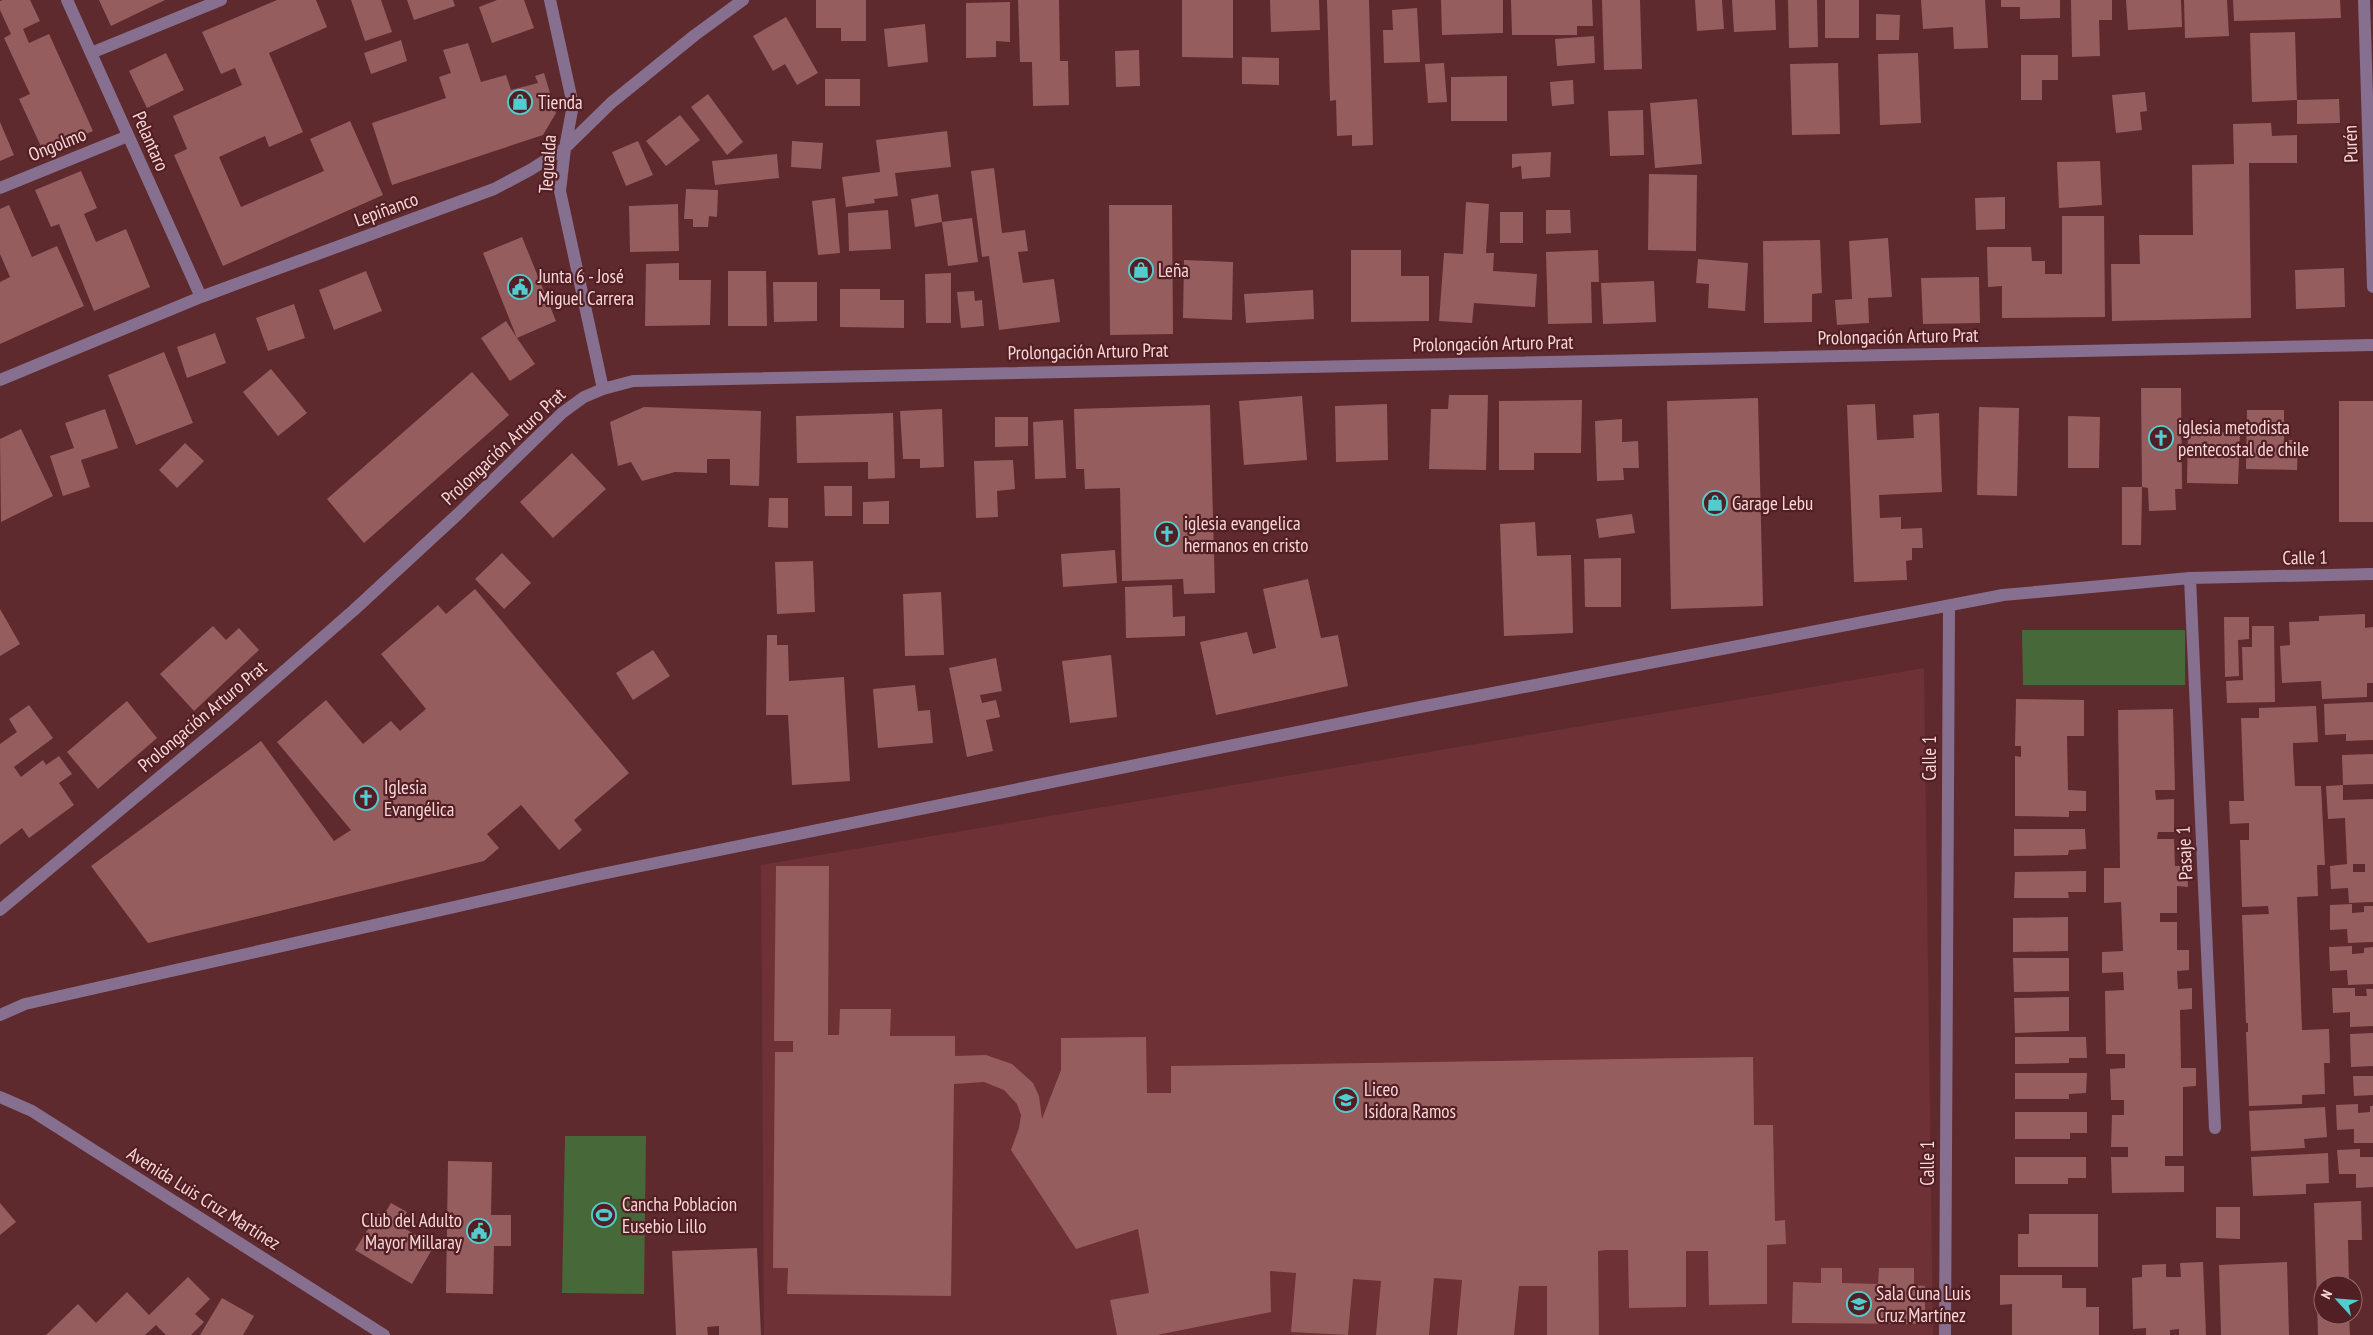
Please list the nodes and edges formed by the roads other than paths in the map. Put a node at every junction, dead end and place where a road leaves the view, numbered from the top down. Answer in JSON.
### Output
{"nodes":[{"id":1,"x":67,"y":0,"type":"edge"},
{"id":2,"x":221,"y":0,"type":"edge"},
{"id":3,"x":550,"y":0,"type":"edge"},
{"id":4,"x":742,"y":0,"type":"edge"},
{"id":5,"x":2364,"y":0,"type":"edge"},
{"id":6,"x":91,"y":53,"type":"junction"},
{"id":7,"x":128,"y":136,"type":"junction"},
{"id":8,"x":564,"y":148,"type":"junction"},
{"id":9,"x":0,"y":188,"type":"edge"},
{"id":10,"x":2373,"y":287,"type":"edge"},
{"id":11,"x":202,"y":297,"type":"junction"},
{"id":12,"x":2373,"y":345,"type":"edge"},
{"id":13,"x":0,"y":380,"type":"edge"},
{"id":14,"x":603,"y":389,"type":"junction"},
{"id":15,"x":2373,"y":574,"type":"edge"},
{"id":16,"x":2190,"y":578,"type":"junction"},
{"id":17,"x":1949,"y":607,"type":"junction"},
{"id":18,"x":0,"y":910,"type":"edge"},
{"id":19,"x":0,"y":1015,"type":"edge"},
{"id":20,"x":0,"y":1097,"type":"edge"},
{"id":21,"x":2215,"y":1128,"type":"dead end"},
{"id":22,"x":384,"y":1335,"type":"edge"},
{"id":23,"x":1945,"y":1335,"type":"edge"}],
"edges":[{"from":1,"to":6,"type":"street","name":"Pelantaro"},
{"from":2,"to":6,"type":"street"},
{"from":3,"to":8,"type":"street","name":"Tegualda"},
{"from":4,"to":8,"type":"street","name":"Lepiñanco"},
{"from":5,"to":10,"type":"street","name":"Purén"},
{"from":6,"to":7,"type":"street","name":"Pelantaro"},
{"from":7,"to":9,"type":"street","name":"Ongolmo"},
{"from":7,"to":11,"type":"street","name":"Pelantaro"},
{"from":8,"to":11,"type":"street","name":"Lepiñanco"},
{"from":8,"to":14,"type":"street","name":"Tegualda"},
{"from":11,"to":13,"type":"street","name":"Lepiñanco"},
{"from":12,"to":14,"type":"street","name":"Prolongación Arturo Prat"},
{"from":14,"to":18,"type":"street","name":"Prolongación Arturo Prat"},
{"from":15,"to":16,"type":"street","name":"Calle 1"},
{"from":16,"to":17,"type":"street","name":"Calle 1"},
{"from":16,"to":21,"type":"street","name":"Pasaje 1"},
{"from":17,"to":19,"type":"street"},
{"from":17,"to":23,"type":"street","name":"Calle 1"},
{"from":20,"to":22,"type":"street","name":"Avenida Luis Cruz Martínez"}]}
